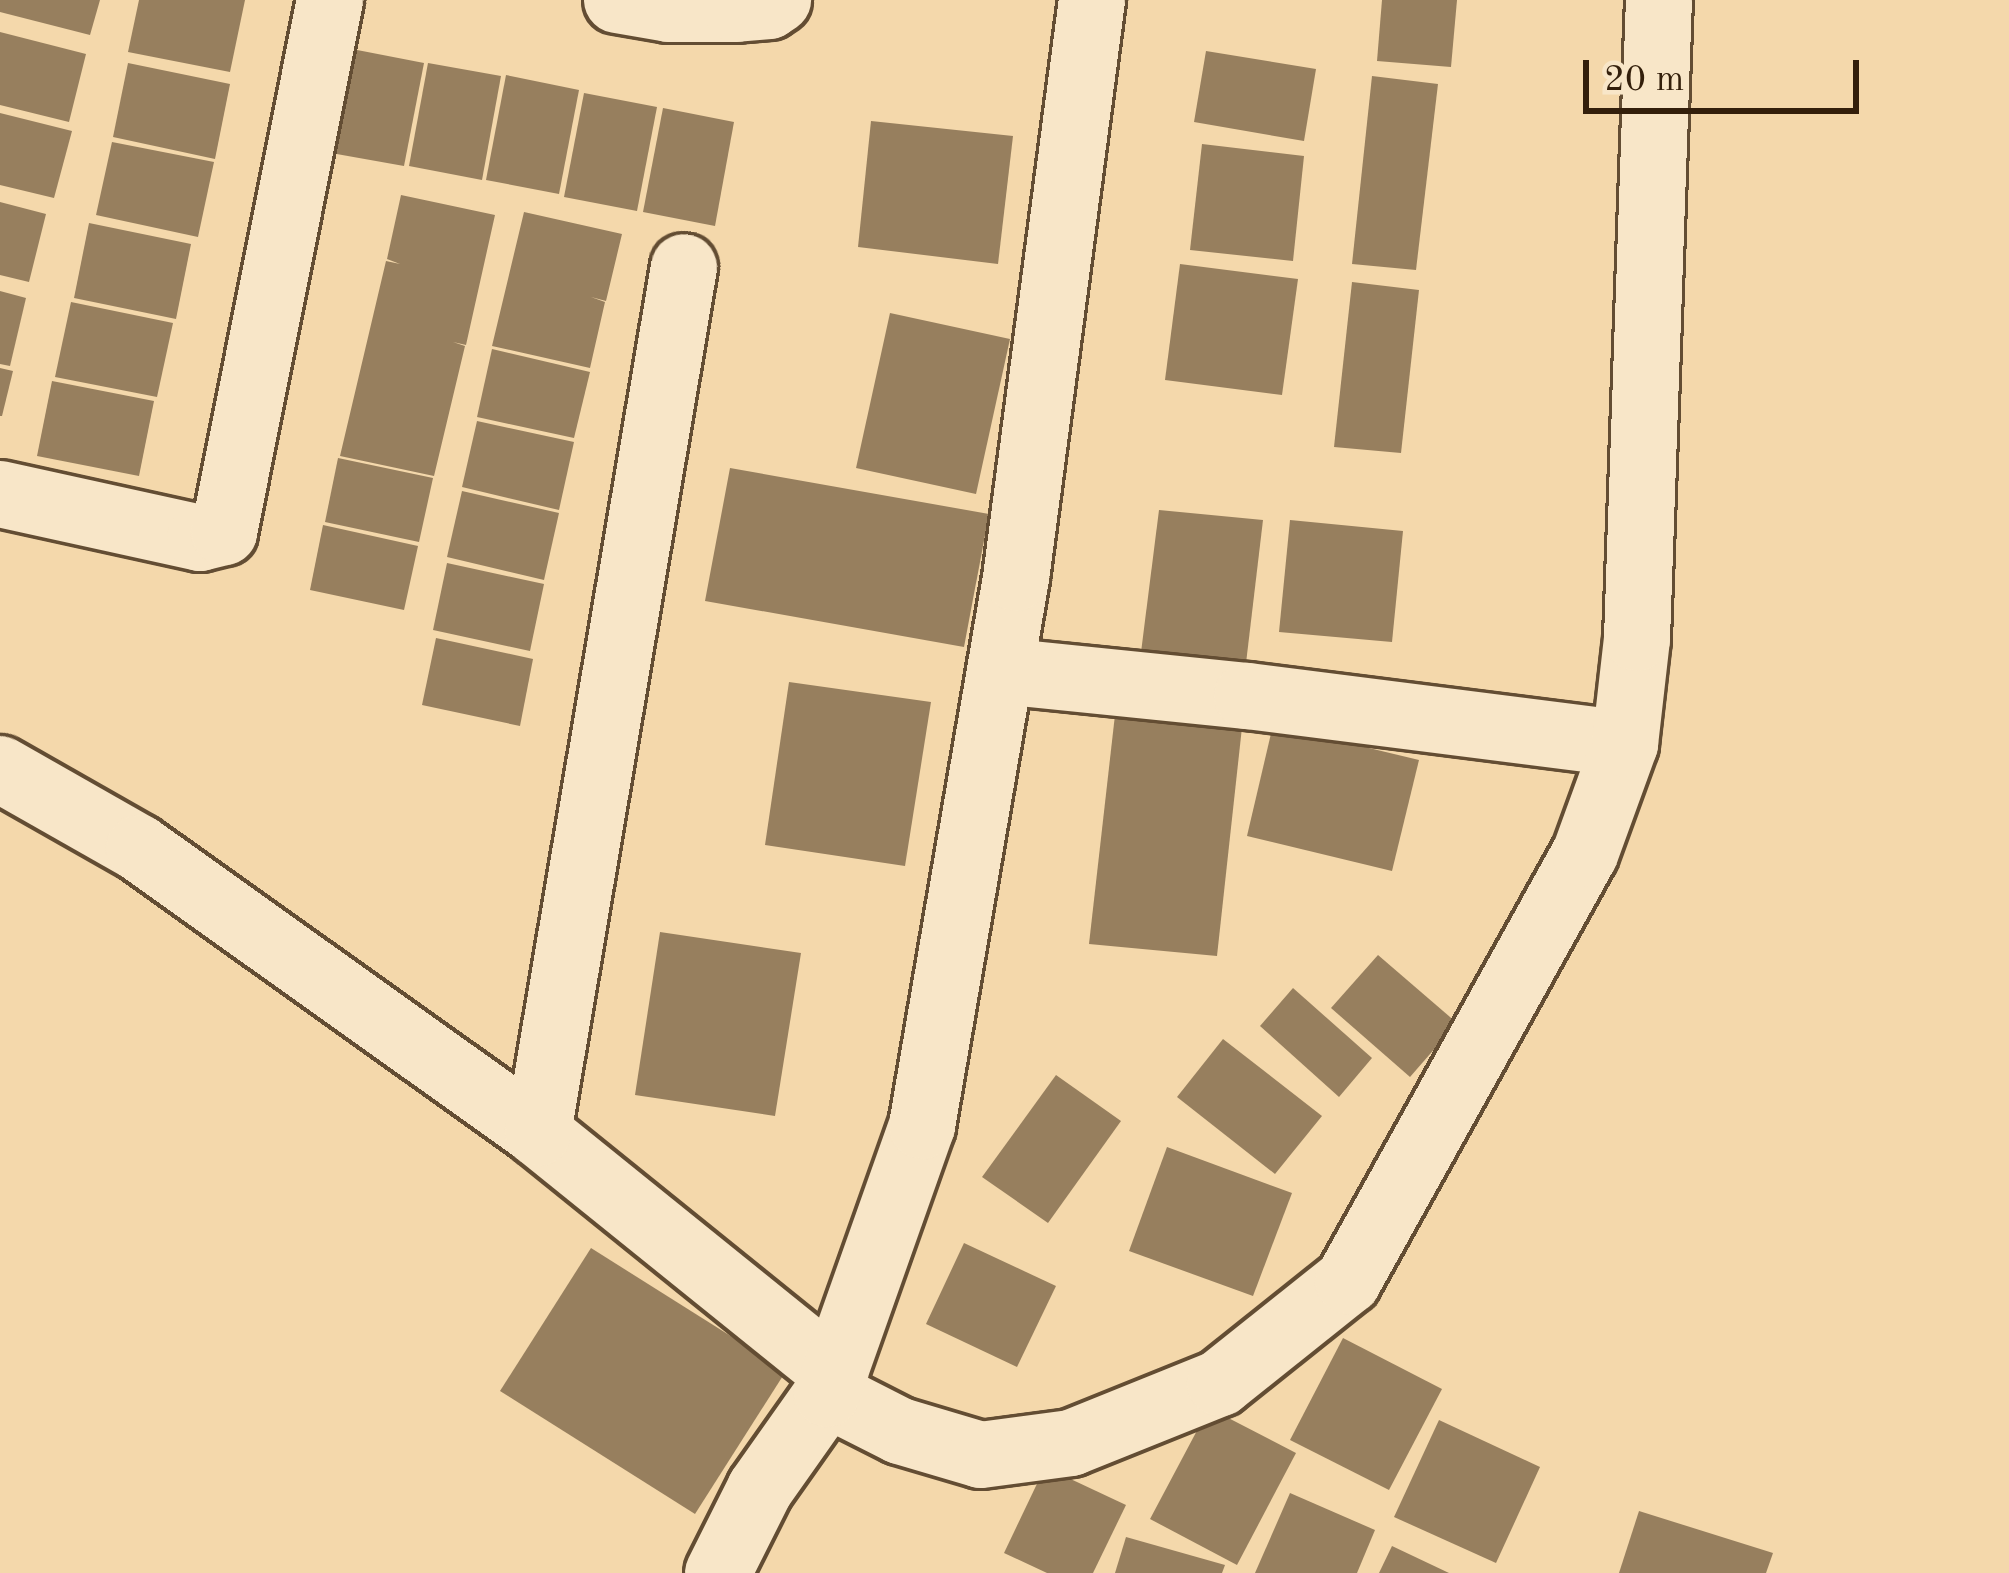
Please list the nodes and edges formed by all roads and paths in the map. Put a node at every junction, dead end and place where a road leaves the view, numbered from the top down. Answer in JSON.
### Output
{"nodes":[{"id":1,"x":330,"y":0,"type":"edge"},
{"id":2,"x":617,"y":0,"type":"edge"},
{"id":3,"x":778,"y":0,"type":"edge"},
{"id":4,"x":1092,"y":0,"type":"edge"},
{"id":5,"x":1658,"y":0,"type":"edge"},
{"id":6,"x":684,"y":267,"type":"dead end"},
{"id":7,"x":0,"y":494,"type":"edge"},
{"id":8,"x":1001,"y":671,"type":"junction"},
{"id":9,"x":1625,"y":744,"type":"junction"},
{"id":10,"x":0,"y":769,"type":"edge"},
{"id":11,"x":538,"y":1133,"type":"junction"},
{"id":12,"x":831,"y":1383,"type":"junction"},
{"id":13,"x":718,"y":1573,"type":"edge"}],
"edges":[{"from":1,"to":7,"type":"street"},
{"from":2,"to":3,"type":"street"},
{"from":4,"to":8,"type":"street"},
{"from":5,"to":9,"type":"street"},
{"from":6,"to":11,"type":"street"},
{"from":8,"to":9,"type":"street"},
{"from":8,"to":12,"type":"street"},
{"from":9,"to":12,"type":"street"},
{"from":10,"to":11,"type":"street"},
{"from":11,"to":12,"type":"street"},
{"from":12,"to":13,"type":"street"}]}
